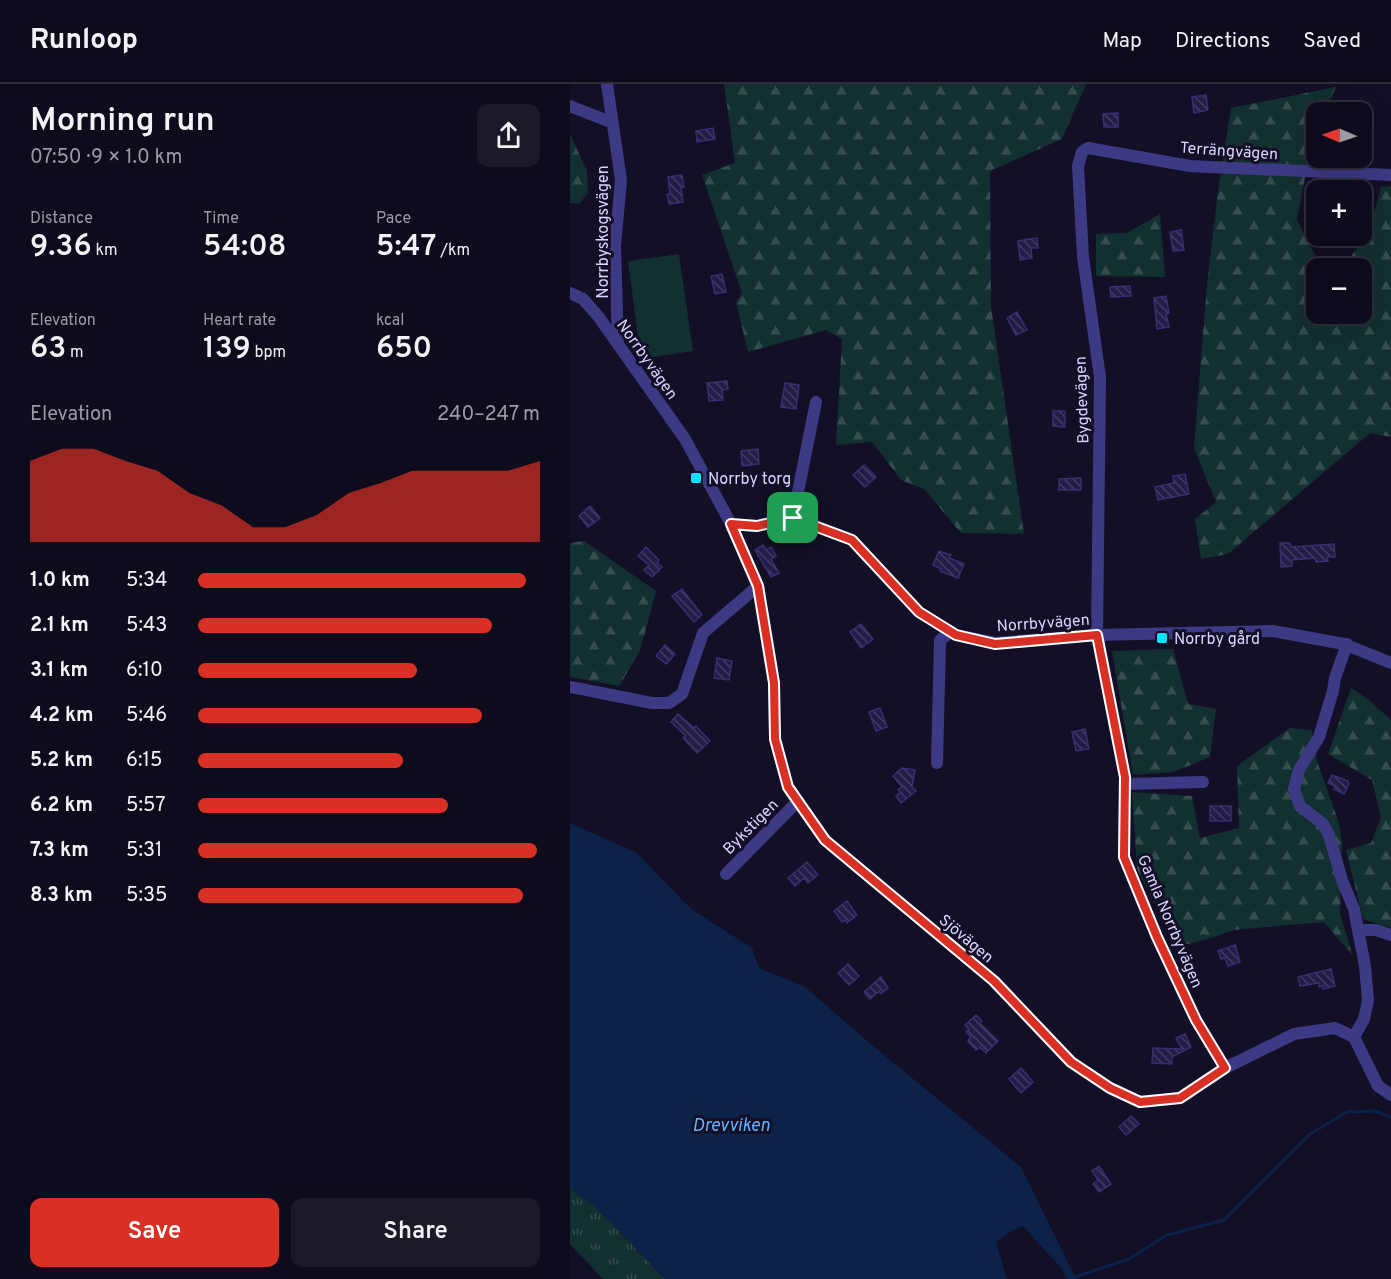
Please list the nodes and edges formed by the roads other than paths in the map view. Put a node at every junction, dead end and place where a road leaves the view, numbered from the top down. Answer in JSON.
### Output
{"nodes":[{"id":1,"x":607,"y":84,"type":"edge"},
{"id":2,"x":570,"y":106,"type":"edge"},
{"id":3,"x":613,"y":123,"type":"junction"},
{"id":4,"x":1078,"y":166,"type":"joint"},
{"id":5,"x":1391,"y":175,"type":"edge"},
{"id":6,"x":570,"y":293,"type":"edge"},
{"id":7,"x":618,"y":345,"type":"junction"},
{"id":8,"x":816,"y":402,"type":"dead end"},
{"id":9,"x":793,"y":518,"type":"junction"},
{"id":10,"x":731,"y":524,"type":"junction"},
{"id":11,"x":758,"y":586,"type":"junction"},
{"id":12,"x":951,"y":632,"type":"junction"},
{"id":13,"x":1097,"y":635,"type":"junction"},
{"id":14,"x":1347,"y":644,"type":"junction"},
{"id":15,"x":1391,"y":663,"type":"edge"},
{"id":16,"x":570,"y":687,"type":"edge"},
{"id":17,"x":937,"y":763,"type":"dead end"},
{"id":18,"x":1203,"y":782,"type":"dead end"},
{"id":19,"x":1125,"y":784,"type":"junction"},
{"id":20,"x":798,"y":801,"type":"junction"},
{"id":21,"x":726,"y":874,"type":"dead end"},
{"id":22,"x":1359,"y":930,"type":"junction"},
{"id":23,"x":1391,"y":935,"type":"edge"},
{"id":24,"x":1354,"y":1037,"type":"junction"},
{"id":25,"x":1225,"y":1068,"type":"junction"},
{"id":26,"x":1391,"y":1095,"type":"edge"}],
"edges":[{"from":1,"to":3,"type":"street","name":"Norrbyskogsvägen"},
{"from":2,"to":3,"type":"street"},
{"from":3,"to":7,"type":"street","name":"Norrbyskogsvägen"},
{"from":4,"to":5,"type":"street","name":"Terrängvägen"},
{"from":4,"to":13,"type":"street","name":"Bygdevägen"},
{"from":6,"to":7,"type":"street","name":"Norrbyvägen"},
{"from":7,"to":10,"type":"street","name":"Norrbyvägen"},
{"from":8,"to":9,"type":"street"},
{"from":9,"to":10,"type":"street"},
{"from":9,"to":12,"type":"street","name":"Norrbyvägen"},
{"from":10,"to":11,"type":"street","name":"Sjövägen"},
{"from":11,"to":16,"type":"street"},
{"from":11,"to":20,"type":"street","name":"Sjövägen"},
{"from":12,"to":13,"type":"street","name":"Norrbyvägen"},
{"from":12,"to":17,"type":"street"},
{"from":13,"to":14,"type":"street","name":"Norrbyvägen"},
{"from":13,"to":19,"type":"street","name":"Gamla Norrbyvägen"},
{"from":14,"to":15,"type":"street","name":"Norrbyvägen"},
{"from":14,"to":22,"type":"street"},
{"from":18,"to":19,"type":"street"},
{"from":19,"to":25,"type":"street","name":"Gamla Norrbyvägen"},
{"from":20,"to":21,"type":"street","name":"Bykstigen"},
{"from":20,"to":25,"type":"street","name":"Sjövägen"},
{"from":22,"to":23,"type":"street"},
{"from":22,"to":24,"type":"street"},
{"from":24,"to":25,"type":"street","name":"Sjövägen"},
{"from":24,"to":26,"type":"street"}]}
